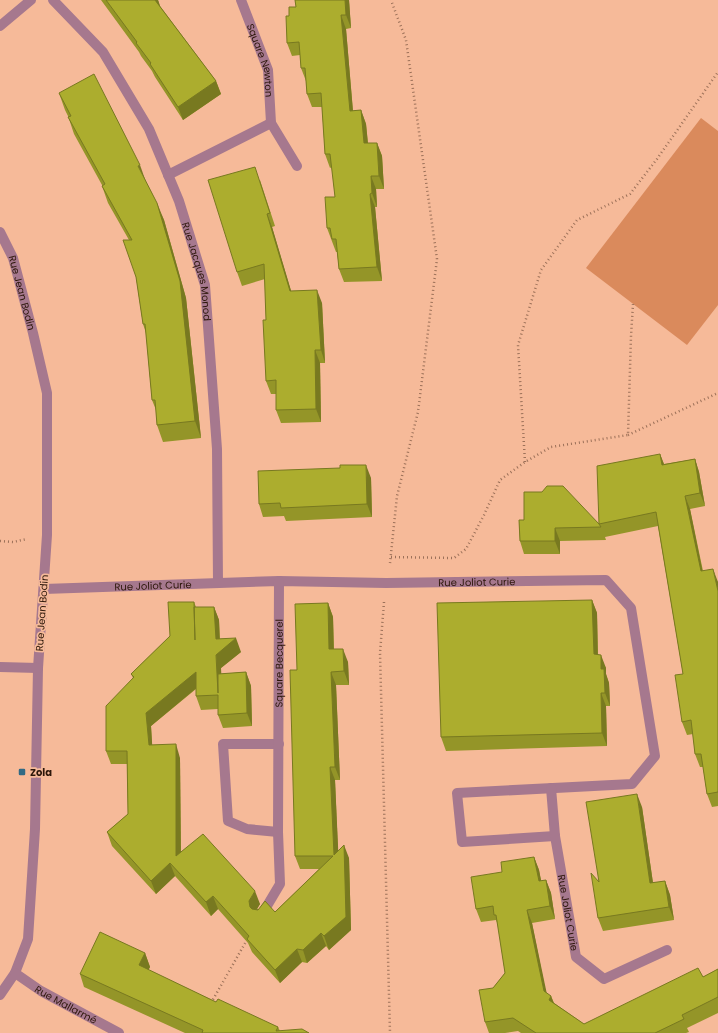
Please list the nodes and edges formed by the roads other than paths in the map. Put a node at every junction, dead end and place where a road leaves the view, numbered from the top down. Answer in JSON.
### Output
{"nodes":[{"id":1,"x":30,"y":0,"type":"edge"},
{"id":2,"x":53,"y":0,"type":"edge"},
{"id":3,"x":241,"y":0,"type":"edge"},
{"id":4,"x":0,"y":26,"type":"edge"},
{"id":5,"x":271,"y":123,"type":"junction"},
{"id":6,"x":297,"y":166,"type":"dead end"},
{"id":7,"x":168,"y":175,"type":"junction"},
{"id":8,"x":0,"y":232,"type":"edge"},
{"id":9,"x":279,"y":581,"type":"junction"},
{"id":10,"x":218,"y":583,"type":"junction"},
{"id":11,"x":44,"y":589,"type":"junction"},
{"id":12,"x":0,"y":667,"type":"edge"},
{"id":13,"x":38,"y":668,"type":"junction"},
{"id":14,"x":279,"y":744,"type":"junction"},
{"id":15,"x":551,"y":788,"type":"junction"},
{"id":16,"x":278,"y":832,"type":"junction"},
{"id":17,"x":555,"y":836,"type":"junction"},
{"id":18,"x":260,"y":917,"type":"edge"},
{"id":19,"x":667,"y":950,"type":"dead end"},
{"id":20,"x":15,"y":973,"type":"junction"},
{"id":21,"x":0,"y":995,"type":"edge"},
{"id":22,"x":119,"y":1033,"type":"edge"}],
"edges":[{"from":1,"to":4,"type":"street"},
{"from":2,"to":7,"type":"street","name":"Rue Jacques Monod"},
{"from":3,"to":5,"type":"street","name":"Square Newton"},
{"from":5,"to":6,"type":"street","name":"Square Newton"},
{"from":5,"to":7,"type":"street"},
{"from":7,"to":10,"type":"street","name":"Rue Jacques Monod"},
{"from":8,"to":11,"type":"street","name":"Rue Jean Bodin"},
{"from":9,"to":10,"type":"street","name":"Rue Joliot Curie"},
{"from":9,"to":14,"type":"street","name":"Square Becquerel"},
{"from":9,"to":15,"type":"street","name":"Rue Joliot Curie"},
{"from":10,"to":11,"type":"street","name":"Rue Joliot Curie"},
{"from":11,"to":13,"type":"street","name":"Rue Jean Bodin"},
{"from":12,"to":13,"type":"street"},
{"from":13,"to":20,"type":"street","name":"Rue Jean Bodin"},
{"from":14,"to":16,"type":"street","name":"Square Becquerel"},
{"from":14,"to":16,"type":"street"},
{"from":15,"to":17,"type":"street","name":"Rue Joliot Curie"},
{"from":15,"to":17,"type":"street","name":"Rue Joliot Curie"},
{"from":16,"to":18,"type":"street","name":"Square Becquerel"},
{"from":17,"to":19,"type":"street","name":"Rue Joliot Curie"},
{"from":20,"to":21,"type":"street","name":"Rue Jean Bodin"},
{"from":20,"to":22,"type":"street","name":"Rue Mallarmé"}]}
